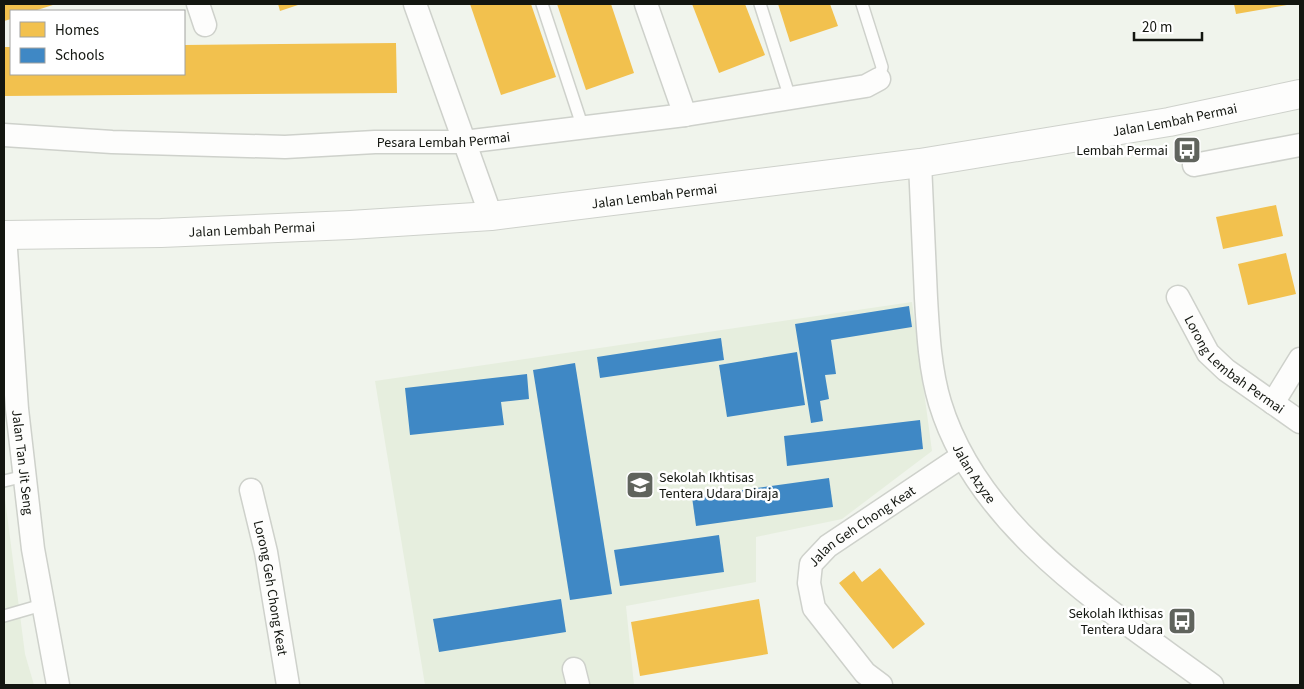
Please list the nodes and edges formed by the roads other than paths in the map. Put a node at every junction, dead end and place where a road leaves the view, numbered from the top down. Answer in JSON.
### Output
{"nodes":[{"id":1,"x":198,"y":4,"type":"edge"},
{"id":2,"x":414,"y":4,"type":"edge"},
{"id":3,"x":542,"y":4,"type":"edge"},
{"id":4,"x":646,"y":4,"type":"edge"},
{"id":5,"x":760,"y":4,"type":"edge"},
{"id":6,"x":862,"y":4,"type":"edge"},
{"id":7,"x":205,"y":25,"type":"dead end"},
{"id":8,"x":879,"y":79,"type":"joint"},
{"id":9,"x":1300,"y":94,"type":"edge"},
{"id":10,"x":790,"y":98,"type":"junction"},
{"id":11,"x":685,"y":115,"type":"junction"},
{"id":12,"x":583,"y":128,"type":"junction"},
{"id":13,"x":4,"y":135,"type":"edge"},
{"id":14,"x":464,"y":142,"type":"junction"},
{"id":15,"x":1300,"y":145,"type":"edge"},
{"id":16,"x":920,"y":163,"type":"junction"},
{"id":17,"x":1194,"y":165,"type":"dead end"},
{"id":18,"x":491,"y":216,"type":"junction"},
{"id":19,"x":4,"y":235,"type":"edge"},
{"id":20,"x":1178,"y":297,"type":"dead end"},
{"id":21,"x":1300,"y":359,"type":"edge"},
{"id":22,"x":1273,"y":403,"type":"junction"},
{"id":23,"x":1300,"y":422,"type":"edge"},
{"id":24,"x":961,"y":457,"type":"junction"},
{"id":25,"x":14,"y":478,"type":"edge"},
{"id":26,"x":251,"y":490,"type":"dead end"},
{"id":27,"x":42,"y":605,"type":"junction"},
{"id":28,"x":4,"y":616,"type":"edge"},
{"id":29,"x":867,"y":681,"type":"edge"},
{"id":30,"x":58,"y":685,"type":"edge"},
{"id":31,"x":288,"y":685,"type":"edge"},
{"id":32,"x":1212,"y":685,"type":"edge"}],
"edges":[{"from":1,"to":7,"type":"street"},
{"from":2,"to":14,"type":"street"},
{"from":3,"to":12,"type":"lane"},
{"from":4,"to":11,"type":"street"},
{"from":5,"to":10,"type":"lane"},
{"from":6,"to":8,"type":"lane"},
{"from":8,"to":10,"type":"street","name":"Pesara Lembah Permai"},
{"from":9,"to":16,"type":"main road","name":"Jalan Lembah Permai"},
{"from":10,"to":11,"type":"street","name":"Pesara Lembah Permai"},
{"from":11,"to":12,"type":"street","name":"Pesara Lembah Permai"},
{"from":12,"to":14,"type":"street","name":"Pesara Lembah Permai"},
{"from":13,"to":14,"type":"street","name":"Pesara Lembah Permai"},
{"from":14,"to":18,"type":"street"},
{"from":15,"to":17,"type":"street"},
{"from":16,"to":18,"type":"main road","name":"Jalan Lembah Permai"},
{"from":16,"to":24,"type":"street","name":"Jalan Azyze"},
{"from":18,"to":19,"type":"main road","name":"Jalan Lembah Permai"},
{"from":19,"to":25,"type":"street","name":"Jalan Tan Jit Seng"},
{"from":20,"to":22,"type":"street","name":"Lorong Lembah Permai"},
{"from":21,"to":22,"type":"street"},
{"from":22,"to":23,"type":"street","name":"Lorong Lembah Permai"},
{"from":24,"to":29,"type":"street","name":"Jalan Geh Chong Keat"},
{"from":24,"to":32,"type":"street","name":"Jalan Azyze"},
{"from":25,"to":27,"type":"street","name":"Jalan Tan Jit Seng"},
{"from":26,"to":31,"type":"street","name":"Lorong Geh Chong Keat"},
{"from":27,"to":28,"type":"lane"},
{"from":27,"to":30,"type":"street","name":"Jalan Tan Jit Seng"}]}
